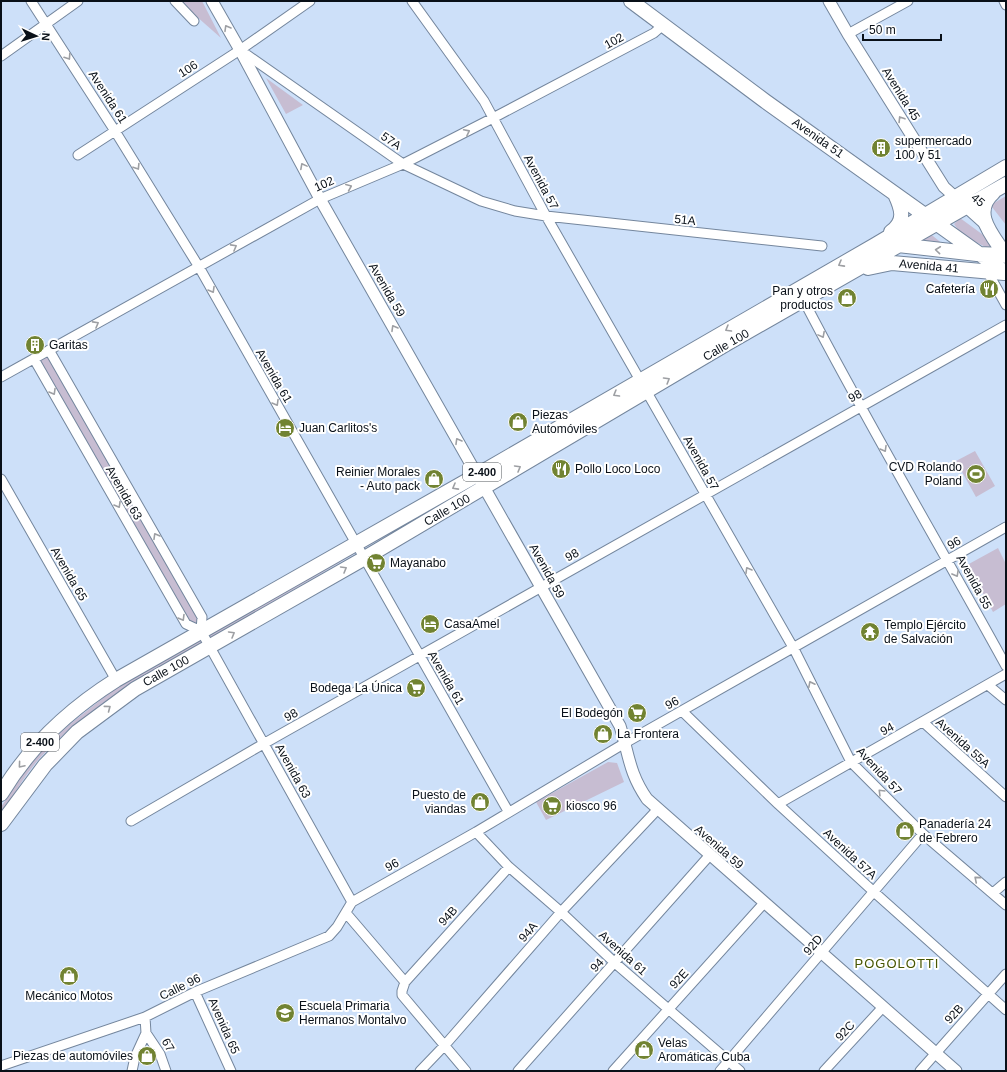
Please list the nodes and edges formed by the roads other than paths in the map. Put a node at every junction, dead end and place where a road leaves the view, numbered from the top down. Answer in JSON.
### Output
{"nodes":[{"id":1,"x":31,"y":1,"type":"edge"},
{"id":2,"x":78,"y":1,"type":"edge"},
{"id":3,"x":175,"y":1,"type":"edge"},
{"id":4,"x":212,"y":1,"type":"edge"},
{"id":5,"x":310,"y":1,"type":"edge"},
{"id":6,"x":412,"y":1,"type":"edge"},
{"id":7,"x":631,"y":1,"type":"edge"},
{"id":8,"x":829,"y":1,"type":"edge"},
{"id":9,"x":908,"y":1,"type":"edge"},
{"id":10,"x":1004,"y":1,"type":"edge"},
{"id":11,"x":1006,"y":5,"type":"edge"},
{"id":12,"x":194,"y":21,"type":"dead end"},
{"id":13,"x":47,"y":25,"type":"junction"},
{"id":14,"x":663,"y":25,"type":"junction"},
{"id":15,"x":848,"y":34,"type":"junction"},
{"id":16,"x":240,"y":50,"type":"junction"},
{"id":17,"x":1,"y":56,"type":"edge"},
{"id":18,"x":493,"y":118,"type":"junction"},
{"id":19,"x":115,"y":131,"type":"junction"},
{"id":20,"x":78,"y":155,"type":"dead end"},
{"id":21,"x":403,"y":164,"type":"junction"},
{"id":22,"x":1006,"y":167,"type":"edge"},
{"id":23,"x":1001,"y":187,"type":"edge"},
{"id":24,"x":895,"y":194,"type":"junction"},
{"id":25,"x":320,"y":199,"type":"junction"},
{"id":26,"x":960,"y":202,"type":"junction"},
{"id":27,"x":925,"y":215,"type":"junction"},
{"id":28,"x":546,"y":216,"type":"junction"},
{"id":29,"x":937,"y":223,"type":"junction"},
{"id":30,"x":987,"y":226,"type":"junction"},
{"id":31,"x":875,"y":245,"type":"junction"},
{"id":32,"x":899,"y":245,"type":"junction"},
{"id":33,"x":822,"y":246,"type":"dead end"},
{"id":34,"x":1006,"y":252,"type":"edge"},
{"id":35,"x":977,"y":254,"type":"junction"},
{"id":36,"x":199,"y":267,"type":"junction"},
{"id":37,"x":988,"y":271,"type":"junction"},
{"id":38,"x":852,"y":272,"type":"junction"},
{"id":39,"x":1006,"y":273,"type":"edge"},
{"id":40,"x":804,"y":301,"type":"junction"},
{"id":41,"x":1006,"y":305,"type":"edge"},
{"id":42,"x":1006,"y":325,"type":"edge"},
{"id":43,"x":49,"y":350,"type":"junction"},
{"id":44,"x":34,"y":358,"type":"junction"},
{"id":45,"x":1,"y":377,"type":"edge"},
{"id":46,"x":641,"y":380,"type":"junction"},
{"id":47,"x":648,"y":392,"type":"junction"},
{"id":48,"x":860,"y":408,"type":"junction"},
{"id":49,"x":477,"y":475,"type":"junction"},
{"id":50,"x":1,"y":479,"type":"edge"},
{"id":51,"x":485,"y":487,"type":"junction"},
{"id":52,"x":705,"y":495,"type":"junction"},
{"id":53,"x":1006,"y":527,"type":"edge"},
{"id":54,"x":355,"y":543,"type":"junction"},
{"id":55,"x":363,"y":558,"type":"junction"},
{"id":56,"x":948,"y":560,"type":"junction"},
{"id":57,"x":541,"y":587,"type":"junction"},
{"id":58,"x":201,"y":631,"type":"junction"},
{"id":59,"x":211,"y":646,"type":"junction"},
{"id":60,"x":794,"y":649,"type":"junction"},
{"id":61,"x":419,"y":657,"type":"junction"},
{"id":62,"x":1006,"y":666,"type":"edge"},
{"id":63,"x":1006,"y":674,"type":"edge"},
{"id":64,"x":116,"y":680,"type":"junction"},
{"id":65,"x":988,"y":685,"type":"junction"},
{"id":66,"x":1006,"y":700,"type":"edge"},
{"id":67,"x":682,"y":711,"type":"junction"},
{"id":68,"x":923,"y":722,"type":"junction"},
{"id":69,"x":265,"y":743,"type":"junction"},
{"id":70,"x":625,"y":743,"type":"junction"},
{"id":71,"x":851,"y":762,"type":"junction"},
{"id":72,"x":1,"y":794,"type":"edge"},
{"id":73,"x":1006,"y":797,"type":"edge"},
{"id":74,"x":778,"y":804,"type":"junction"},
{"id":75,"x":657,"y":810,"type":"junction"},
{"id":76,"x":508,"y":811,"type":"junction"},
{"id":77,"x":131,"y":821,"type":"dead end"},
{"id":78,"x":1,"y":824,"type":"edge"},
{"id":79,"x":476,"y":832,"type":"junction"},
{"id":80,"x":923,"y":834,"type":"junction"},
{"id":81,"x":709,"y":856,"type":"junction"},
{"id":82,"x":509,"y":867,"type":"junction"},
{"id":83,"x":1006,"y":882,"type":"edge"},
{"id":84,"x":874,"y":892,"type":"junction"},
{"id":85,"x":994,"y":893,"type":"junction"},
{"id":86,"x":352,"y":902,"type":"junction"},
{"id":87,"x":764,"y":903,"type":"junction"},
{"id":88,"x":1006,"y":905,"type":"edge"},
{"id":89,"x":561,"y":912,"type":"junction"},
{"id":90,"x":346,"y":913,"type":"junction"},
{"id":91,"x":822,"y":953,"type":"junction"},
{"id":92,"x":615,"y":963,"type":"junction"},
{"id":93,"x":1006,"y":974,"type":"edge"},
{"id":94,"x":405,"y":982,"type":"junction"},
{"id":95,"x":195,"y":992,"type":"junction"},
{"id":96,"x":989,"y":994,"type":"junction"},
{"id":97,"x":883,"y":1006,"type":"junction"},
{"id":98,"x":668,"y":1009,"type":"junction"},
{"id":99,"x":1006,"y":1010,"type":"edge"},
{"id":100,"x":145,"y":1017,"type":"junction"},
{"id":101,"x":146,"y":1033,"type":"junction"},
{"id":102,"x":445,"y":1045,"type":"junction"},
{"id":103,"x":936,"y":1053,"type":"junction"},
{"id":104,"x":729,"y":1061,"type":"junction"},
{"id":105,"x":1,"y":1066,"type":"edge"},
{"id":106,"x":132,"y":1071,"type":"edge"},
{"id":107,"x":166,"y":1071,"type":"edge"},
{"id":108,"x":231,"y":1071,"type":"edge"},
{"id":109,"x":420,"y":1071,"type":"edge"},
{"id":110,"x":466,"y":1071,"type":"edge"},
{"id":111,"x":518,"y":1071,"type":"edge"},
{"id":112,"x":613,"y":1071,"type":"edge"},
{"id":113,"x":720,"y":1071,"type":"edge"},
{"id":114,"x":740,"y":1071,"type":"edge"},
{"id":115,"x":824,"y":1071,"type":"edge"},
{"id":116,"x":920,"y":1071,"type":"edge"},
{"id":117,"x":956,"y":1071,"type":"edge"}],
"edges":[{"from":1,"to":13,"type":"street","name":"Avenida 61"},
{"from":2,"to":13,"type":"street"},
{"from":3,"to":12,"type":"street"},
{"from":16,"to":4,"type":"street","name":"Avenida 59","one_way":true},
{"from":5,"to":16,"type":"street","name":"106"},
{"from":6,"to":18,"type":"street","name":"Avenida 57"},
{"from":7,"to":14,"type":"main road","name":"Avenida 51"},
{"from":8,"to":15,"type":"street","name":"Avenida 45"},
{"from":9,"to":15,"type":"street"},
{"from":10,"to":11,"type":"street"},
{"from":13,"to":17,"type":"street"},
{"from":13,"to":19,"type":"street","name":"Avenida 61","one_way":true},
{"from":14,"to":18,"type":"street","name":"102"},
{"from":14,"to":24,"type":"main road","name":"Avenida 51"},
{"from":26,"to":15,"type":"street","name":"Avenida 45","one_way":true},
{"from":16,"to":19,"type":"street","name":"106"},
{"from":16,"to":21,"type":"street","name":"57A"},
{"from":25,"to":16,"type":"street","name":"Avenida 59","one_way":true},
{"from":21,"to":18,"type":"street","name":"102","one_way":true},
{"from":18,"to":28,"type":"street","name":"Avenida 57"},
{"from":19,"to":20,"type":"street","name":"106"},
{"from":19,"to":36,"type":"street","name":"Avenida 61","one_way":true},
{"from":25,"to":21,"type":"street","name":"102","one_way":true},
{"from":21,"to":28,"type":"street","name":"57A"},
{"from":22,"to":26,"type":"main road","name":"Calle 100"},
{"from":23,"to":26,"type":"main road","name":"Calle 100"},
{"from":23,"to":30,"type":"main road"},
{"from":24,"to":27,"type":"main road","name":"Avenida 51"},
{"from":24,"to":31,"type":"main road"},
{"from":36,"to":25,"type":"street","name":"102","one_way":true},
{"from":49,"to":25,"type":"street","name":"Avenida 59","one_way":true},
{"from":26,"to":27,"type":"main road","name":"Calle 100"},
{"from":26,"to":29,"type":"main road","name":"Calle 100"},
{"from":26,"to":30,"type":"street","name":"45"},
{"from":27,"to":29,"type":"main road","name":"Avenida 51"},
{"from":27,"to":31,"type":"main road","name":"Calle 100","number":"2-400"},
{"from":28,"to":33,"type":"street","name":"51A"},
{"from":28,"to":46,"type":"street","name":"Avenida 57"},
{"from":29,"to":32,"type":"main road","name":"Calle 100","number":"2-400"},
{"from":29,"to":35,"type":"main road","name":"Avenida 51"},
{"from":30,"to":34,"type":"main road"},
{"from":31,"to":32,"type":"main road","name":"Avenida 41"},
{"from":31,"to":46,"type":"main road","name":"Calle 100","number":"2-400","one_way":true},
{"from":35,"to":32,"type":"main road","name":"Avenida 41","one_way":true},
{"from":32,"to":38,"type":"main road","name":"Calle 100","number":"2-400"},
{"from":34,"to":35,"type":"main road","name":"Avenida 41"},
{"from":35,"to":37,"type":"street"},
{"from":35,"to":39,"type":"main road","name":"Avenida 51"},
{"from":43,"to":36,"type":"street","name":"102","one_way":true},
{"from":36,"to":54,"type":"street","name":"Avenida 61","one_way":true},
{"from":37,"to":38,"type":"main road","name":"Avenida 41"},
{"from":37,"to":39,"type":"main road","name":"Avenida 41"},
{"from":37,"to":41,"type":"street"},
{"from":38,"to":40,"type":"main road","name":"Calle 100","number":"2-400"},
{"from":47,"to":40,"type":"main road","name":"Calle 100","number":"2-400","one_way":true},
{"from":40,"to":48,"type":"street","name":"Avenida 55","one_way":true},
{"from":42,"to":48,"type":"street","name":"98"},
{"from":43,"to":44,"type":"street","name":"102"},
{"from":58,"to":43,"type":"street","name":"Avenida 63","one_way":true},
{"from":44,"to":45,"type":"street","name":"102"},
{"from":44,"to":58,"type":"street","name":"Avenida 63","one_way":true},
{"from":46,"to":47,"type":"street","name":"Avenida 57"},
{"from":46,"to":49,"type":"main road","name":"Calle 100","number":"2-400","one_way":true},
{"from":51,"to":47,"type":"main road","name":"Calle 100","number":"2-400","one_way":true},
{"from":47,"to":52,"type":"street","name":"Avenida 57"},
{"from":48,"to":52,"type":"street","name":"98"},
{"from":48,"to":56,"type":"street","name":"Avenida 55","one_way":true},
{"from":49,"to":51,"type":"street","name":"Avenida 59"},
{"from":49,"to":54,"type":"main road","name":"Calle 100","number":"2-400","one_way":true},
{"from":50,"to":64,"type":"street","name":"Avenida 65"},
{"from":51,"to":55,"type":"main road","name":"Calle 100","number":"2-400"},
{"from":51,"to":57,"type":"street","name":"Avenida 59"},
{"from":52,"to":57,"type":"street","name":"98"},
{"from":60,"to":52,"type":"street","name":"Avenida 57","one_way":true},
{"from":53,"to":56,"type":"street","name":"96"},
{"from":54,"to":55,"type":"street","name":"Avenida 61"},
{"from":54,"to":58,"type":"main road","name":"Calle 100","number":"2-400"},
{"from":59,"to":55,"type":"main road","name":"Calle 100","number":"2-400","one_way":true},
{"from":55,"to":61,"type":"street","name":"Avenida 61"},
{"from":56,"to":60,"type":"street","name":"96"},
{"from":56,"to":62,"type":"street","name":"Avenida 55","one_way":true},
{"from":57,"to":61,"type":"street","name":"98"},
{"from":57,"to":70,"type":"street","name":"Avenida 59"},
{"from":58,"to":59,"type":"street","name":"Avenida 63"},
{"from":58,"to":64,"type":"main road","name":"Calle 100","number":"2-400"},
{"from":59,"to":69,"type":"street","name":"Avenida 63"},
{"from":78,"to":59,"type":"main road","name":"Calle 100","number":"2-400","one_way":true},
{"from":60,"to":67,"type":"street","name":"96"},
{"from":71,"to":60,"type":"street","name":"Avenida 57","one_way":true},
{"from":61,"to":69,"type":"street","name":"98"},
{"from":61,"to":76,"type":"street","name":"Avenida 61"},
{"from":63,"to":65,"type":"street","name":"94"},
{"from":64,"to":72,"type":"main road","name":"Calle 100","number":"2-400","one_way":true},
{"from":65,"to":66,"type":"street"},
{"from":65,"to":68,"type":"street","name":"94"},
{"from":67,"to":70,"type":"street","name":"96"},
{"from":67,"to":74,"type":"street","name":"Avenida 57A"},
{"from":68,"to":71,"type":"street","name":"94"},
{"from":68,"to":73,"type":"street","name":"Avenida 55A"},
{"from":69,"to":77,"type":"street","name":"98"},
{"from":69,"to":86,"type":"street","name":"Avenida 63"},
{"from":70,"to":75,"type":"street","name":"Avenida 59"},
{"from":70,"to":76,"type":"street","name":"96"},
{"from":71,"to":74,"type":"street","name":"94"},
{"from":80,"to":71,"type":"street","name":"Avenida 57","one_way":true},
{"from":74,"to":84,"type":"street","name":"Avenida 57A"},
{"from":75,"to":81,"type":"street","name":"Avenida 59"},
{"from":75,"to":89,"type":"street","name":"94A"},
{"from":76,"to":79,"type":"street","name":"96"},
{"from":79,"to":82,"type":"street","name":"Avenida 61"},
{"from":79,"to":86,"type":"street","name":"96"},
{"from":80,"to":84,"type":"street","name":"92D"},
{"from":85,"to":80,"type":"street","name":"Avenida 57","one_way":true},
{"from":81,"to":87,"type":"street","name":"Avenida 59"},
{"from":81,"to":92,"type":"street","name":"94"},
{"from":82,"to":89,"type":"street","name":"Avenida 61"},
{"from":82,"to":94,"type":"street","name":"94B"},
{"from":83,"to":85,"type":"street"},
{"from":84,"to":91,"type":"street","name":"92D"},
{"from":84,"to":96,"type":"street","name":"Avenida 57A"},
{"from":85,"to":88,"type":"street","name":"Avenida 57"},
{"from":86,"to":90,"type":"street","name":"Calle 96"},
{"from":87,"to":91,"type":"street","name":"Avenida 59"},
{"from":87,"to":98,"type":"street","name":"92E"},
{"from":89,"to":92,"type":"street","name":"Avenida 61"},
{"from":89,"to":102,"type":"street","name":"94A"},
{"from":90,"to":94,"type":"street"},
{"from":90,"to":95,"type":"street","name":"Calle 96"},
{"from":91,"to":97,"type":"street","name":"Avenida 59"},
{"from":91,"to":104,"type":"street","name":"92D"},
{"from":92,"to":98,"type":"street","name":"Avenida 61"},
{"from":92,"to":111,"type":"street","name":"94"},
{"from":93,"to":96,"type":"street","name":"92B"},
{"from":94,"to":102,"type":"street"},
{"from":95,"to":100,"type":"street","name":"Calle 96"},
{"from":95,"to":108,"type":"street","name":"Avenida 65"},
{"from":96,"to":99,"type":"street","name":"Avenida 57A"},
{"from":96,"to":103,"type":"street","name":"92B"},
{"from":97,"to":103,"type":"street","name":"Avenida 59"},
{"from":97,"to":115,"type":"street","name":"92C"},
{"from":98,"to":104,"type":"street","name":"Avenida 61"},
{"from":98,"to":112,"type":"street","name":"92E"},
{"from":100,"to":101,"type":"street"},
{"from":100,"to":105,"type":"street","name":"Calle 96"},
{"from":101,"to":106,"type":"street"},
{"from":101,"to":107,"type":"street","name":"67"},
{"from":102,"to":109,"type":"street","name":"94A"},
{"from":102,"to":110,"type":"street"},
{"from":103,"to":116,"type":"street","name":"92B"},
{"from":103,"to":117,"type":"street","name":"Avenida 59"},
{"from":104,"to":113,"type":"street","name":"92D"},
{"from":104,"to":114,"type":"street","name":"Avenida 61"}]}
